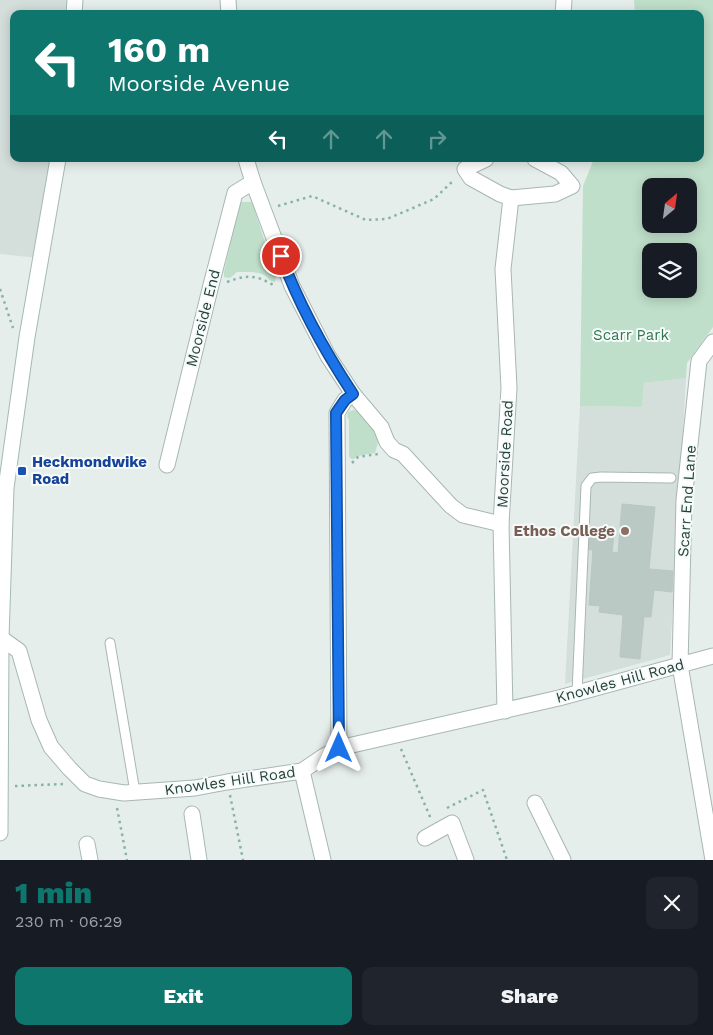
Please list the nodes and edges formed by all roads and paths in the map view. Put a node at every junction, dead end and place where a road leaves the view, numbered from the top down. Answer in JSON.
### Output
{"nodes":[{"id":1,"x":57,"y":162,"type":"edge"},
{"id":2,"x":247,"y":162,"type":"edge"},
{"id":3,"x":480,"y":162,"type":"edge"},
{"id":4,"x":541,"y":162,"type":"edge"},
{"id":5,"x":465,"y":169,"type":"junction"},
{"id":6,"x":253,"y":182,"type":"junction"},
{"id":7,"x":511,"y":198,"type":"junction"},
{"id":8,"x":265,"y":210,"type":"junction"},
{"id":9,"x":211,"y":284,"type":"junction"},
{"id":10,"x":292,"y":286,"type":"junction"},
{"id":11,"x":0,"y":289,"type":"edge"},
{"id":12,"x":27,"y":337,"type":"junction"},
{"id":13,"x":713,"y":342,"type":"edge"},
{"id":14,"x":353,"y":394,"type":"junction"},
{"id":15,"x":394,"y":450,"type":"junction"},
{"id":16,"x":167,"y":465,"type":"dead end"},
{"id":17,"x":337,"y":465,"type":"junction"},
{"id":18,"x":671,"y":478,"type":"dead end"},
{"id":19,"x":502,"y":524,"type":"junction"},
{"id":20,"x":1,"y":638,"type":"edge"},
{"id":21,"x":110,"y":643,"type":"dead end"},
{"id":22,"x":713,"y":656,"type":"edge"},
{"id":23,"x":680,"y":665,"type":"junction"},
{"id":24,"x":577,"y":692,"type":"junction"},
{"id":25,"x":505,"y":711,"type":"junction"},
{"id":26,"x":395,"y":736,"type":"junction"},
{"id":27,"x":339,"y":748,"type":"junction"},
{"id":28,"x":302,"y":771,"type":"junction"},
{"id":29,"x":227,"y":782,"type":"junction"},
{"id":30,"x":85,"y":784,"type":"junction"},
{"id":31,"x":1,"y":786,"type":"edge"},
{"id":32,"x":114,"y":792,"type":"junction"},
{"id":33,"x":135,"y":792,"type":"junction"},
{"id":34,"x":535,"y":803,"type":"dead end"},
{"id":35,"x":439,"y":812,"type":"dead end"},
{"id":36,"x":192,"y":814,"type":"dead end"},
{"id":37,"x":0,"y":833,"type":"edge"},
{"id":38,"x":431,"y":835,"type":"joint"},
{"id":39,"x":711,"y":842,"type":"edge"},
{"id":40,"x":87,"y":844,"type":"dead end"},
{"id":41,"x":90,"y":860,"type":"edge"},
{"id":42,"x":127,"y":860,"type":"edge"},
{"id":43,"x":199,"y":860,"type":"edge"},
{"id":44,"x":243,"y":860,"type":"edge"},
{"id":45,"x":324,"y":860,"type":"edge"},
{"id":46,"x":466,"y":860,"type":"edge"},
{"id":47,"x":507,"y":860,"type":"edge"},
{"id":48,"x":563,"y":860,"type":"edge"},
{"id":49,"x":713,"y":860,"type":"edge"}],
"edges":[{"from":1,"to":12,"type":"street"},
{"from":2,"to":6,"type":"street"},
{"from":3,"to":5,"type":"street"},
{"from":4,"to":7,"type":"street"},
{"from":5,"to":7,"type":"street"},
{"from":5,"to":8,"type":"path"},
{"from":6,"to":8,"type":"street"},
{"from":6,"to":9,"type":"street","name":"Moorside End"},
{"from":7,"to":19,"type":"street","name":"Moorside Road"},
{"from":8,"to":10,"type":"street"},
{"from":9,"to":10,"type":"path"},
{"from":9,"to":16,"type":"street","name":"Moorside End"},
{"from":10,"to":14,"type":"street"},
{"from":11,"to":12,"type":"path"},
{"from":12,"to":20,"type":"street"},
{"from":13,"to":23,"type":"street","name":"Scarr End Lane"},
{"from":14,"to":15,"type":"street"},
{"from":14,"to":17,"type":"street"},
{"from":15,"to":17,"type":"path"},
{"from":15,"to":19,"type":"street"},
{"from":17,"to":27,"type":"street"},
{"from":18,"to":24,"type":"lane"},
{"from":19,"to":25,"type":"street","name":"Moorside Road"},
{"from":20,"to":30,"type":"street"},
{"from":20,"to":31,"type":"street"},
{"from":21,"to":33,"type":"lane"},
{"from":22,"to":23,"type":"street","name":"Knowles Hill Road"},
{"from":23,"to":24,"type":"street","name":"Knowles Hill Road"},
{"from":23,"to":39,"type":"street","name":"Scarr End Lane"},
{"from":24,"to":25,"type":"street","name":"Knowles Hill Road"},
{"from":25,"to":26,"type":"street","name":"Knowles Hill Road"},
{"from":26,"to":27,"type":"street","name":"Knowles Hill Road"},
{"from":26,"to":38,"type":"path"},
{"from":27,"to":28,"type":"street","name":"Knowles Hill Road"},
{"from":28,"to":29,"type":"street","name":"Knowles Hill Road"},
{"from":28,"to":45,"type":"street"},
{"from":29,"to":33,"type":"street","name":"Knowles Hill Road"},
{"from":29,"to":44,"type":"path"},
{"from":30,"to":31,"type":"path"},
{"from":30,"to":32,"type":"street","name":"Knowles Hill Road"},
{"from":31,"to":37,"type":"street"},
{"from":32,"to":33,"type":"street","name":"Knowles Hill Road"},
{"from":32,"to":42,"type":"path"},
{"from":34,"to":48,"type":"street"},
{"from":35,"to":47,"type":"path"},
{"from":36,"to":43,"type":"street"},
{"from":38,"to":46,"type":"street"},
{"from":39,"to":49,"type":"street","name":"Scarr End Lane"},
{"from":40,"to":41,"type":"street"}]}
